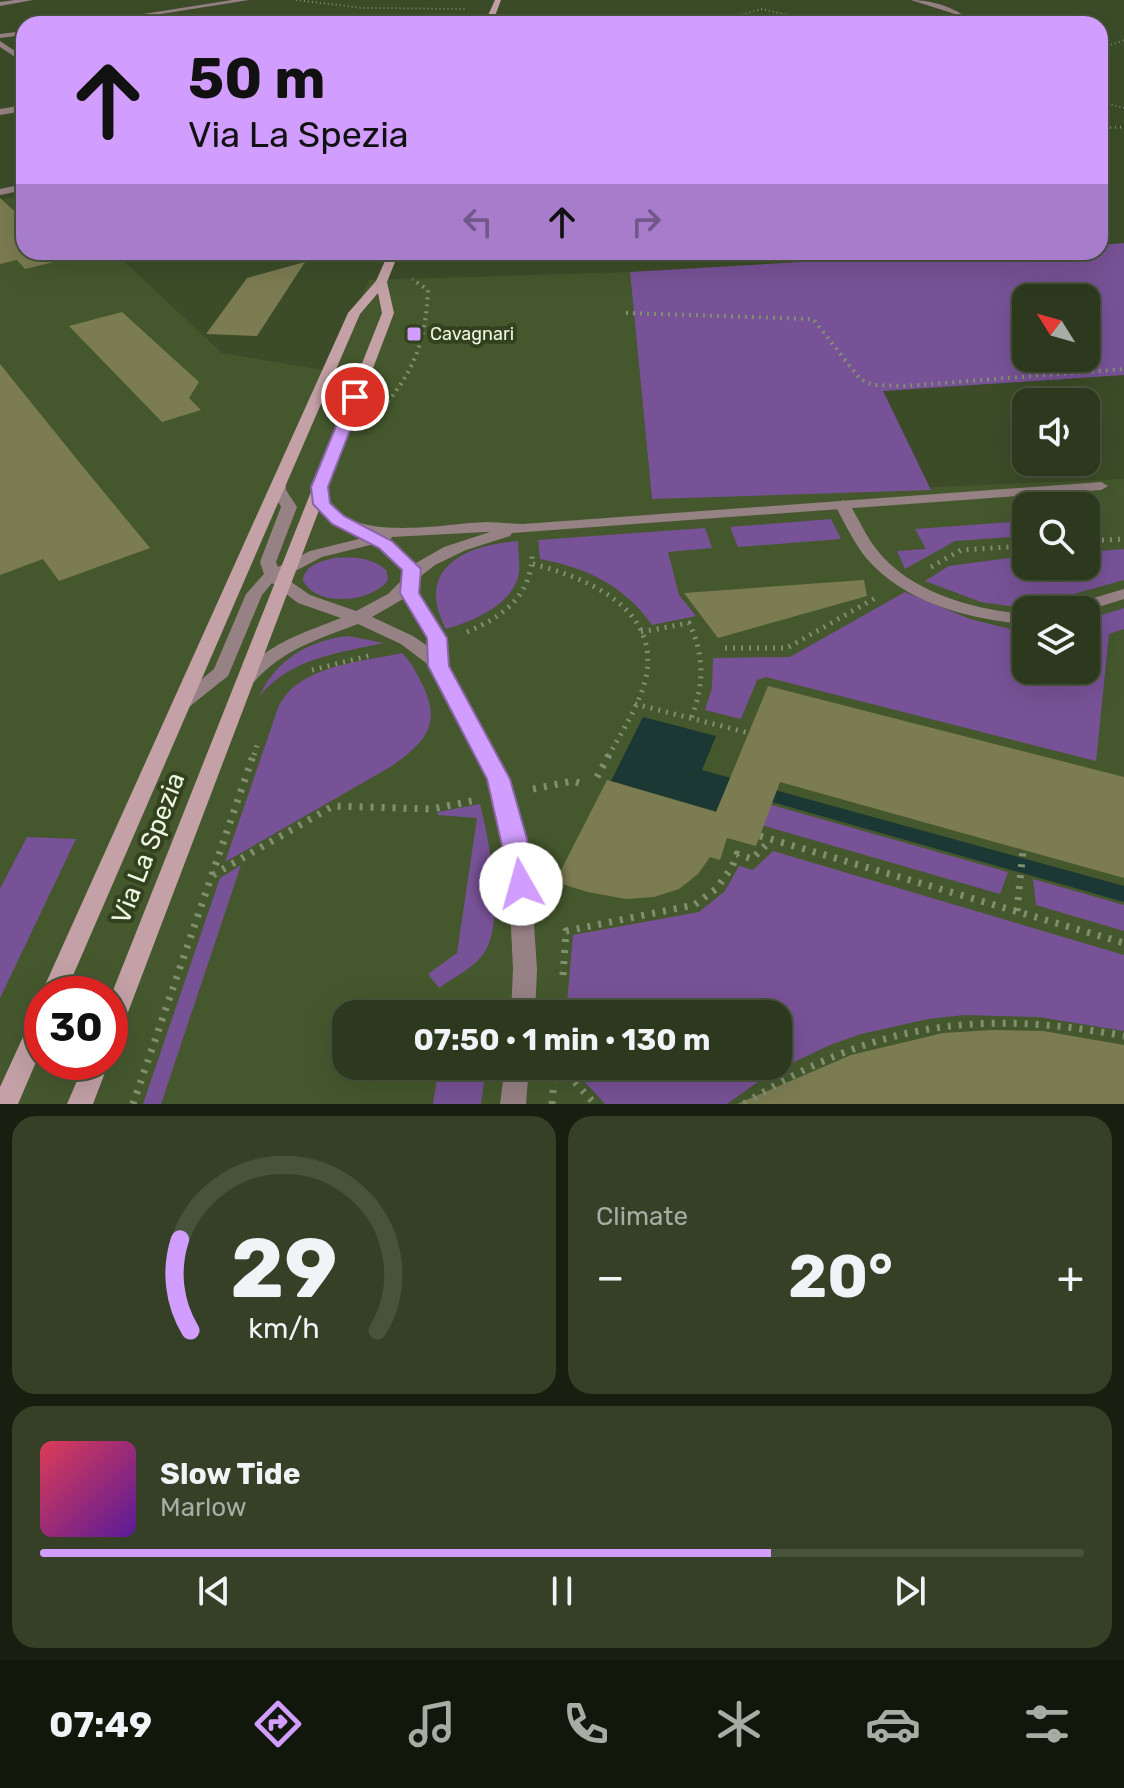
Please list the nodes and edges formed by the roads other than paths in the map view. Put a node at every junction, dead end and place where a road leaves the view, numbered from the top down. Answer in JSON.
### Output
{"nodes":[{"id":1,"x":30,"y":0,"type":"edge"},
{"id":2,"x":246,"y":0,"type":"edge"},
{"id":3,"x":914,"y":0,"type":"edge"},
{"id":4,"x":0,"y":4,"type":"edge"},
{"id":5,"x":138,"y":16,"type":"edge"},
{"id":6,"x":962,"y":16,"type":"edge"},
{"id":7,"x":391,"y":260,"type":"edge"},
{"id":8,"x":381,"y":282,"type":"junction"},
{"id":9,"x":279,"y":482,"type":"junction"},
{"id":10,"x":1101,"y":486,"type":"dead end"},
{"id":11,"x":320,"y":487,"type":"junction"},
{"id":12,"x":843,"y":505,"type":"junction"},
{"id":13,"x":352,"y":526,"type":"junction"},
{"id":14,"x":529,"y":529,"type":"junction"},
{"id":15,"x":422,"y":531,"type":"junction"},
{"id":16,"x":377,"y":539,"type":"junction"},
{"id":17,"x":340,"y":547,"type":"junction"},
{"id":18,"x":404,"y":559,"type":"junction"},
{"id":19,"x":289,"y":567,"type":"junction"},
{"id":20,"x":277,"y":580,"type":"junction"},
{"id":21,"x":410,"y":580,"type":"junction"},
{"id":22,"x":1124,"y":594,"type":"edge"},
{"id":23,"x":397,"y":596,"type":"junction"},
{"id":24,"x":1100,"y":601,"type":"edge"},
{"id":25,"x":324,"y":607,"type":"junction"},
{"id":26,"x":359,"y":617,"type":"junction"},
{"id":27,"x":1012,"y":617,"type":"edge"},
{"id":28,"x":323,"y":630,"type":"junction"},
{"id":29,"x":397,"y":635,"type":"junction"},
{"id":30,"x":439,"y":666,"type":"junction"},
{"id":31,"x":241,"y":690,"type":"junction"},
{"id":32,"x":181,"y":704,"type":"junction"},
{"id":33,"x":61,"y":976,"type":"edge"},
{"id":34,"x":128,"y":982,"type":"edge"},
{"id":35,"x":524,"y":1000,"type":"edge"},
{"id":36,"x":24,"y":1061,"type":"edge"},
{"id":37,"x":90,"y":1080,"type":"edge"},
{"id":38,"x":516,"y":1080,"type":"edge"},
{"id":39,"x":5,"y":1104,"type":"edge"},
{"id":40,"x":80,"y":1104,"type":"edge"},
{"id":41,"x":513,"y":1104,"type":"edge"}],
"edges":[{"from":1,"to":4,"type":"street"},
{"from":2,"to":5,"type":"street"},
{"from":3,"to":6,"type":"street"},
{"from":7,"to":8,"type":"main road","name":"Via La Spezia"},
{"from":8,"to":9,"type":"main road","name":"Via La Spezia"},
{"from":8,"to":11,"type":"main road","name":"Via La Spezia"},
{"from":9,"to":20,"type":"street","name":"Via La Spezia"},
{"from":9,"to":32,"type":"main road","name":"Via La Spezia"},
{"from":10,"to":12,"type":"street"},
{"from":11,"to":13,"type":"street"},
{"from":11,"to":19,"type":"main road","name":"Via La Spezia"},
{"from":12,"to":14,"type":"street"},
{"from":12,"to":27,"type":"street"},
{"from":13,"to":15,"type":"street"},
{"from":13,"to":16,"type":"street"},
{"from":14,"to":15,"type":"street"},
{"from":14,"to":21,"type":"street","name":"Via La Spezia"},
{"from":15,"to":16,"type":"street"},
{"from":16,"to":17,"type":"street"},
{"from":16,"to":18,"type":"street"},
{"from":17,"to":18,"type":"street"},
{"from":17,"to":19,"type":"street"},
{"from":18,"to":21,"type":"street"},
{"from":19,"to":20,"type":"main road","name":"Via La Spezia"},
{"from":20,"to":25,"type":"street"},
{"from":20,"to":31,"type":"main road","name":"Via La Spezia"},
{"from":20,"to":32,"type":"street","name":"Via La Spezia"},
{"from":21,"to":23,"type":"street","name":"Via La Spezia"},
{"from":21,"to":30,"type":"street"},
{"from":22,"to":24,"type":"street"},
{"from":23,"to":25,"type":"street"},
{"from":23,"to":26,"type":"street","name":"Via La Spezia"},
{"from":25,"to":26,"type":"street"},
{"from":26,"to":28,"type":"street","name":"Via La Spezia"},
{"from":26,"to":29,"type":"street"},
{"from":28,"to":29,"type":"street","name":"Via La Spezia"},
{"from":28,"to":31,"type":"street","name":"Via La Spezia"},
{"from":29,"to":30,"type":"street"},
{"from":30,"to":35,"type":"street"},
{"from":31,"to":34,"type":"main road","name":"Via La Spezia"},
{"from":32,"to":33,"type":"main road","name":"Via La Spezia"},
{"from":36,"to":39,"type":"main road"},
{"from":37,"to":40,"type":"main road"},
{"from":38,"to":41,"type":"street"}]}
